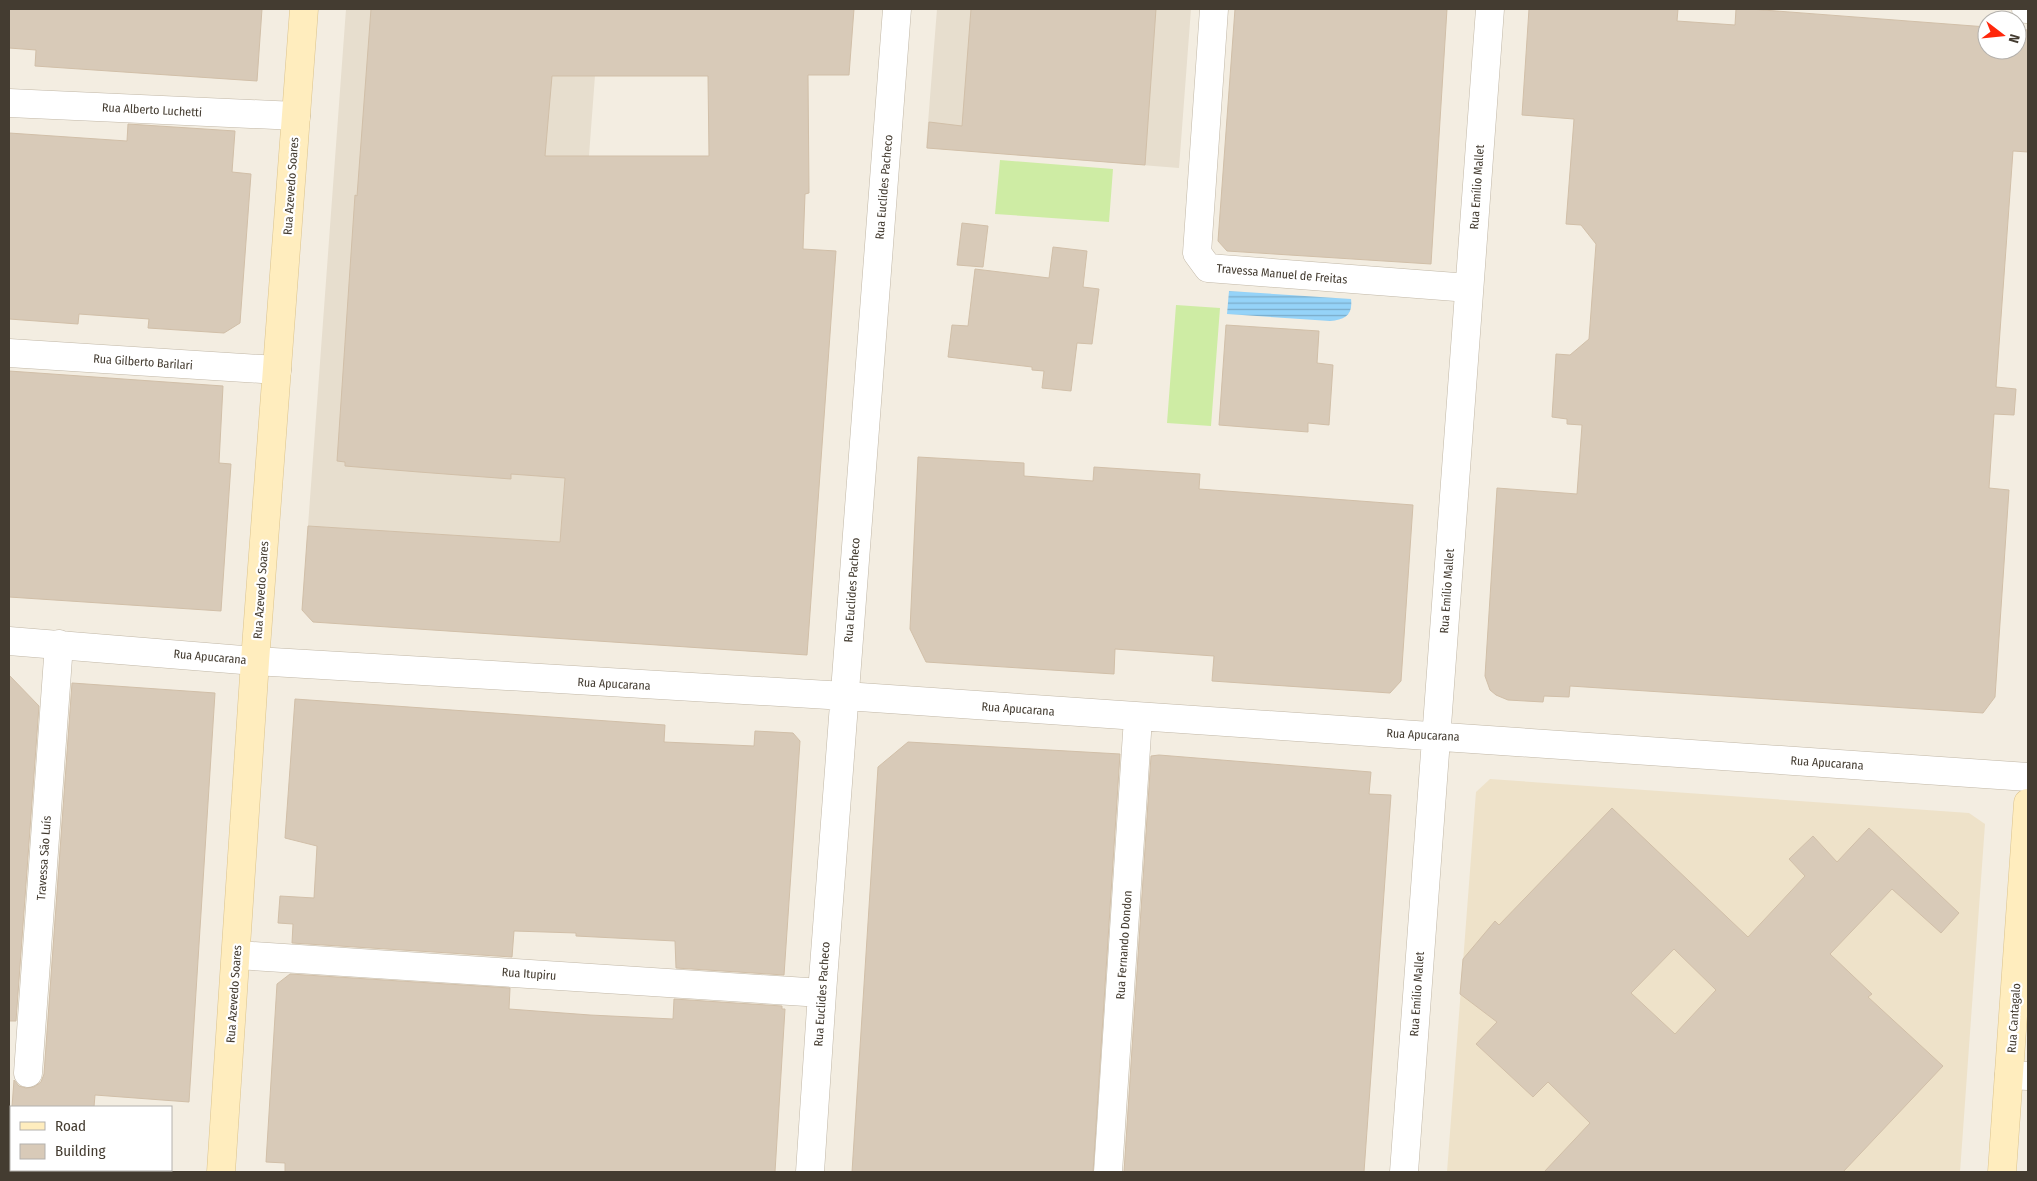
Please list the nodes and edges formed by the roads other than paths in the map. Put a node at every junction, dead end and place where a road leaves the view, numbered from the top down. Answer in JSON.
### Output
{"nodes":[{"id":1,"x":304,"y":9,"type":"edge"},
{"id":2,"x":897,"y":9,"type":"edge"},
{"id":3,"x":1214,"y":9,"type":"edge"},
{"id":4,"x":1490,"y":9,"type":"edge"},
{"id":5,"x":9,"y":103,"type":"edge"},
{"id":6,"x":296,"y":116,"type":"junction"},
{"id":7,"x":1469,"y":288,"type":"junction"},
{"id":8,"x":9,"y":353,"type":"edge"},
{"id":9,"x":277,"y":370,"type":"junction"},
{"id":10,"x":9,"y":641,"type":"edge"},
{"id":11,"x":59,"y":644,"type":"junction"},
{"id":12,"x":255,"y":661,"type":"junction"},
{"id":13,"x":844,"y":696,"type":"junction"},
{"id":14,"x":1138,"y":718,"type":"junction"},
{"id":15,"x":1437,"y":736,"type":"junction"},
{"id":16,"x":2028,"y":777,"type":"edge"},
{"id":17,"x":2028,"y":803,"type":"edge"},
{"id":18,"x":237,"y":955,"type":"junction"},
{"id":19,"x":822,"y":993,"type":"junction"},
{"id":20,"x":28,"y":1073,"type":"dead end"},
{"id":21,"x":2019,"y":1076,"type":"edge"},
{"id":22,"x":221,"y":1172,"type":"edge"},
{"id":23,"x":810,"y":1172,"type":"edge"},
{"id":24,"x":1108,"y":1172,"type":"edge"},
{"id":25,"x":1404,"y":1172,"type":"edge"},
{"id":26,"x":2002,"y":1172,"type":"edge"}],
"edges":[{"from":1,"to":6,"type":"street","name":"Rua Azevedo Soares"},
{"from":2,"to":13,"type":"street","name":"Rua Euclides Pacheco"},
{"from":3,"to":7,"type":"street","name":"Travessa Manuel de Freitas"},
{"from":4,"to":7,"type":"street","name":"Rua Emílio Mallet"},
{"from":5,"to":6,"type":"street","name":"Rua Alberto Luchetti"},
{"from":6,"to":9,"type":"street","name":"Rua Azevedo Soares"},
{"from":7,"to":15,"type":"street","name":"Rua Emílio Mallet"},
{"from":8,"to":9,"type":"street","name":"Rua Gilberto Barilari"},
{"from":9,"to":12,"type":"street","name":"Rua Azevedo Soares"},
{"from":10,"to":11,"type":"street","name":"Rua Apucarana"},
{"from":11,"to":12,"type":"street","name":"Rua Apucarana"},
{"from":11,"to":20,"type":"street","name":"Travessa São Luís"},
{"from":12,"to":13,"type":"street","name":"Rua Apucarana"},
{"from":12,"to":18,"type":"street","name":"Rua Azevedo Soares"},
{"from":13,"to":14,"type":"street","name":"Rua Apucarana"},
{"from":13,"to":19,"type":"street","name":"Rua Euclides Pacheco"},
{"from":14,"to":15,"type":"street","name":"Rua Apucarana"},
{"from":14,"to":24,"type":"street","name":"Rua Fernando Dondon"},
{"from":15,"to":16,"type":"street","name":"Rua Apucarana"},
{"from":15,"to":25,"type":"street","name":"Rua Emílio Mallet"},
{"from":17,"to":21,"type":"street","name":"Rua Cantagalo"},
{"from":18,"to":19,"type":"street","name":"Rua Itupiru"},
{"from":18,"to":22,"type":"street","name":"Rua Azevedo Soares"},
{"from":19,"to":23,"type":"street","name":"Rua Euclides Pacheco"},
{"from":21,"to":26,"type":"street","name":"Rua Cantagalo"}]}
